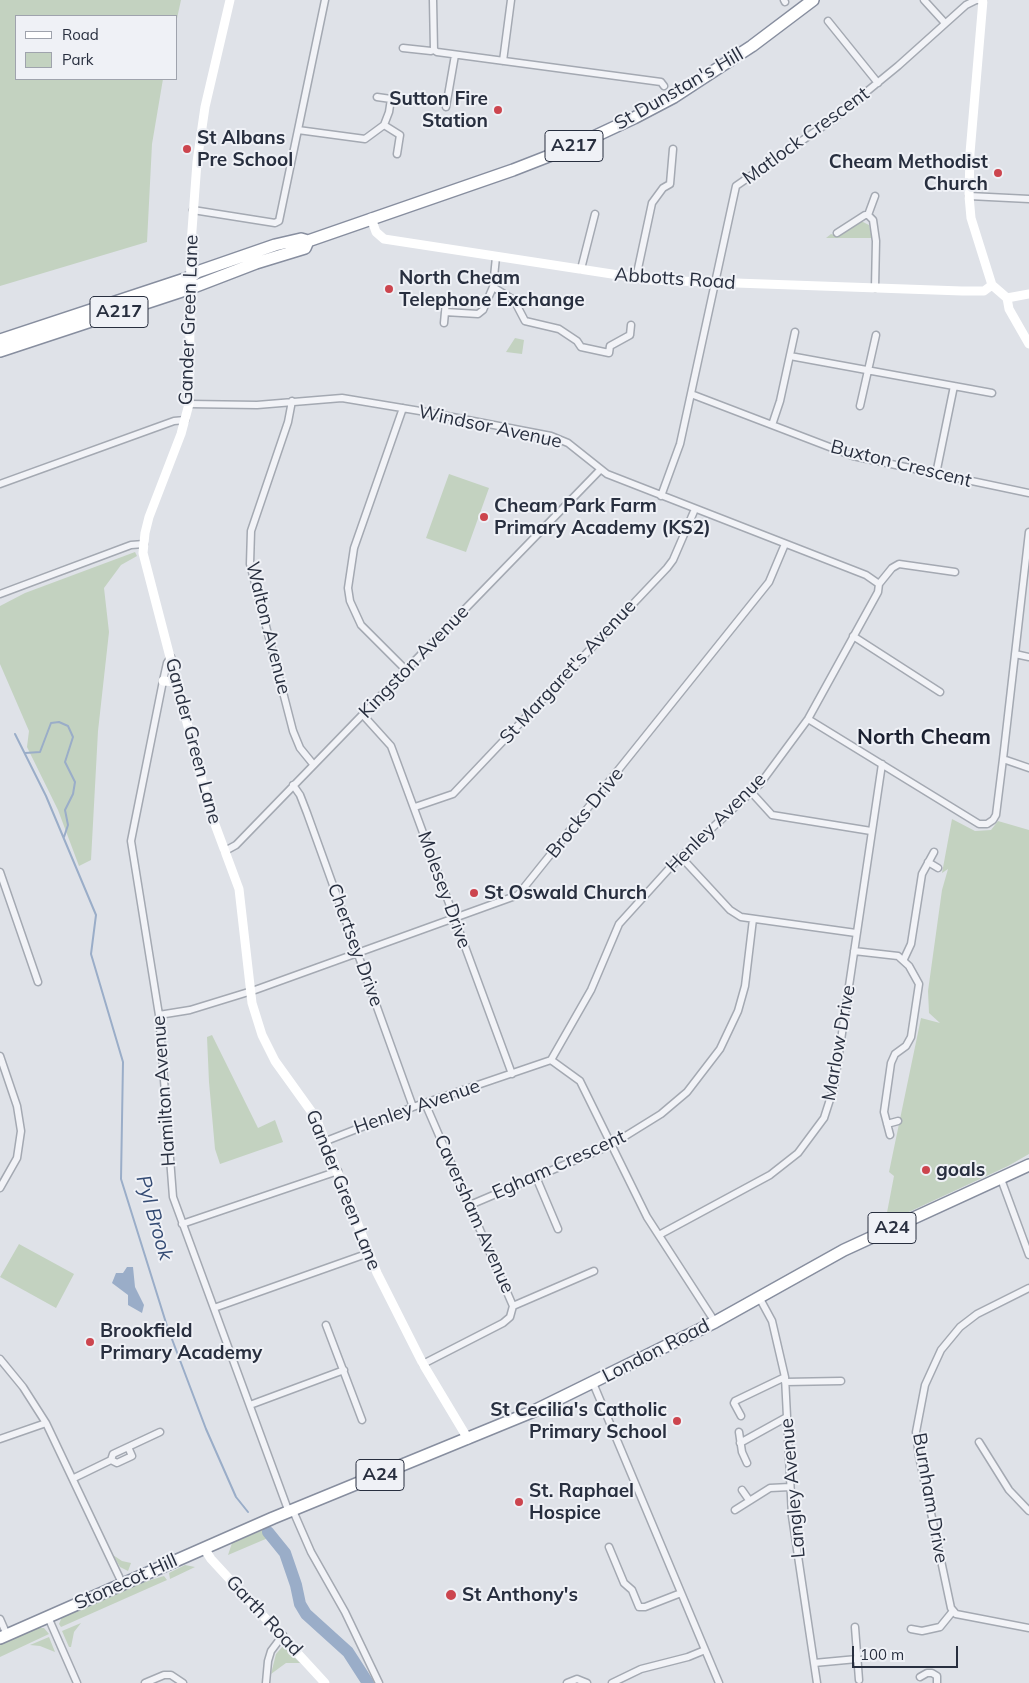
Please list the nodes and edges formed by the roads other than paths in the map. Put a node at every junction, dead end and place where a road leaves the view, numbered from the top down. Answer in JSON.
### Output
{"nodes":[{"id":1,"x":230,"y":0,"type":"edge"},
{"id":2,"x":325,"y":0,"type":"edge"},
{"id":3,"x":433,"y":0,"type":"edge"},
{"id":4,"x":511,"y":0,"type":"edge"},
{"id":5,"x":813,"y":0,"type":"edge"},
{"id":6,"x":924,"y":0,"type":"edge"},
{"id":7,"x":983,"y":0,"type":"edge"},
{"id":8,"x":828,"y":21,"type":"dead end"},
{"id":9,"x":946,"y":23,"type":"junction"},
{"id":10,"x":403,"y":48,"type":"dead end"},
{"id":11,"x":434,"y":50,"type":"junction"},
{"id":12,"x":455,"y":55,"type":"junction"},
{"id":13,"x":503,"y":61,"type":"junction"},
{"id":14,"x":878,"y":83,"type":"junction"},
{"id":15,"x":664,"y":86,"type":"dead end"},
{"id":16,"x":377,"y":96,"type":"dead end"},
{"id":17,"x":446,"y":107,"type":"dead end"},
{"id":18,"x":384,"y":125,"type":"junction"},
{"id":19,"x":298,"y":130,"type":"junction"},
{"id":20,"x":673,"y":149,"type":"dead end"},
{"id":21,"x":397,"y":154,"type":"dead end"},
{"id":22,"x":874,"y":196,"type":"dead end"},
{"id":23,"x":969,"y":196,"type":"junction"},
{"id":24,"x":1029,"y":199,"type":"edge"},
{"id":25,"x":193,"y":210,"type":"junction"},
{"id":26,"x":595,"y":214,"type":"dead end"},
{"id":27,"x":868,"y":215,"type":"junction"},
{"id":28,"x":371,"y":218,"type":"junction"},
{"id":29,"x":837,"y":233,"type":"dead end"},
{"id":30,"x":496,"y":257,"type":"junction"},
{"id":31,"x":581,"y":269,"type":"junction"},
{"id":32,"x":636,"y":278,"type":"junction"},
{"id":33,"x":191,"y":282,"type":"junction"},
{"id":34,"x":714,"y":283,"type":"junction"},
{"id":35,"x":992,"y":285,"type":"junction"},
{"id":36,"x":493,"y":287,"type":"junction"},
{"id":37,"x":874,"y":288,"type":"junction"},
{"id":38,"x":1029,"y":294,"type":"edge"},
{"id":39,"x":1008,"y":298,"type":"junction"},
{"id":40,"x":446,"y":302,"type":"dead end"},
{"id":41,"x":445,"y":312,"type":"junction"},
{"id":42,"x":444,"y":323,"type":"dead end"},
{"id":43,"x":632,"y":325,"type":"dead end"},
{"id":44,"x":795,"y":332,"type":"dead end"},
{"id":45,"x":876,"y":335,"type":"dead end"},
{"id":46,"x":0,"y":340,"type":"edge"},
{"id":47,"x":1029,"y":344,"type":"edge"},
{"id":48,"x":0,"y":351,"type":"edge"},
{"id":49,"x":790,"y":356,"type":"junction"},
{"id":50,"x":868,"y":369,"type":"junction"},
{"id":51,"x":954,"y":386,"type":"junction"},
{"id":52,"x":691,"y":394,"type":"junction"},
{"id":53,"x":992,"y":394,"type":"dead end"},
{"id":54,"x":292,"y":401,"type":"junction"},
{"id":55,"x":190,"y":404,"type":"junction"},
{"id":56,"x":860,"y":406,"type":"dead end"},
{"id":57,"x":403,"y":408,"type":"junction"},
{"id":58,"x":185,"y":420,"type":"junction"},
{"id":59,"x":772,"y":425,"type":"junction"},
{"id":60,"x":600,"y":470,"type":"junction"},
{"id":61,"x":936,"y":474,"type":"junction"},
{"id":62,"x":0,"y":484,"type":"edge"},
{"id":63,"x":1029,"y":493,"type":"edge"},
{"id":64,"x":661,"y":496,"type":"junction"},
{"id":65,"x":695,"y":509,"type":"junction"},
{"id":66,"x":1029,"y":532,"type":"edge"},
{"id":67,"x":144,"y":544,"type":"junction"},
{"id":68,"x":785,"y":544,"type":"junction"},
{"id":69,"x":955,"y":572,"type":"dead end"},
{"id":70,"x":879,"y":584,"type":"junction"},
{"id":71,"x":0,"y":594,"type":"edge"},
{"id":72,"x":853,"y":636,"type":"junction"},
{"id":73,"x":1015,"y":654,"type":"junction"},
{"id":74,"x":171,"y":657,"type":"junction"},
{"id":75,"x":1029,"y":657,"type":"edge"},
{"id":76,"x":406,"y":670,"type":"junction"},
{"id":77,"x":162,"y":681,"type":"junction"},
{"id":78,"x":178,"y":682,"type":"junction"},
{"id":79,"x":940,"y":692,"type":"dead end"},
{"id":80,"x":362,"y":715,"type":"junction"},
{"id":81,"x":808,"y":719,"type":"junction"},
{"id":82,"x":1004,"y":759,"type":"junction"},
{"id":83,"x":313,"y":764,"type":"junction"},
{"id":84,"x":882,"y":764,"type":"junction"},
{"id":85,"x":1029,"y":768,"type":"edge"},
{"id":86,"x":293,"y":785,"type":"junction"},
{"id":87,"x":752,"y":793,"type":"junction"},
{"id":88,"x":415,"y":807,"type":"junction"},
{"id":89,"x":871,"y":831,"type":"junction"},
{"id":90,"x":225,"y":851,"type":"junction"},
{"id":91,"x":934,"y":852,"type":"dead end"},
{"id":92,"x":681,"y":857,"type":"junction"},
{"id":93,"x":928,"y":862,"type":"junction"},
{"id":94,"x":938,"y":868,"type":"dead end"},
{"id":95,"x":0,"y":872,"type":"edge"},
{"id":96,"x":753,"y":919,"type":"junction"},
{"id":97,"x":455,"y":920,"type":"junction"},
{"id":98,"x":856,"y":933,"type":"junction"},
{"id":99,"x":854,"y":951,"type":"junction"},
{"id":100,"x":358,"y":954,"type":"junction"},
{"id":101,"x":904,"y":959,"type":"junction"},
{"id":102,"x":38,"y":982,"type":"dead end"},
{"id":103,"x":250,"y":992,"type":"junction"},
{"id":104,"x":159,"y":1015,"type":"junction"},
{"id":105,"x":0,"y":1056,"type":"edge"},
{"id":106,"x":551,"y":1060,"type":"junction"},
{"id":107,"x":512,"y":1074,"type":"junction"},
{"id":108,"x":426,"y":1102,"type":"junction"},
{"id":109,"x":413,"y":1107,"type":"junction"},
{"id":110,"x":898,"y":1120,"type":"dead end"},
{"id":111,"x":887,"y":1124,"type":"junction"},
{"id":112,"x":890,"y":1135,"type":"dead end"},
{"id":113,"x":326,"y":1140,"type":"junction"},
{"id":114,"x":611,"y":1145,"type":"junction"},
{"id":115,"x":1029,"y":1164,"type":"edge"},
{"id":116,"x":338,"y":1171,"type":"junction"},
{"id":117,"x":536,"y":1177,"type":"junction"},
{"id":118,"x":1001,"y":1179,"type":"junction"},
{"id":119,"x":0,"y":1188,"type":"edge"},
{"id":120,"x":470,"y":1205,"type":"junction"},
{"id":121,"x":182,"y":1224,"type":"junction"},
{"id":122,"x":558,"y":1229,"type":"dead end"},
{"id":123,"x":659,"y":1236,"type":"junction"},
{"id":124,"x":368,"y":1253,"type":"junction"},
{"id":125,"x":1029,"y":1255,"type":"edge"},
{"id":126,"x":594,"y":1271,"type":"dead end"},
{"id":127,"x":1029,"y":1288,"type":"edge"},
{"id":128,"x":759,"y":1297,"type":"junction"},
{"id":129,"x":513,"y":1306,"type":"junction"},
{"id":130,"x":214,"y":1308,"type":"junction"},
{"id":131,"x":715,"y":1322,"type":"junction"},
{"id":132,"x":326,"y":1325,"type":"dead end"},
{"id":133,"x":0,"y":1359,"type":"edge"},
{"id":134,"x":423,"y":1364,"type":"junction"},
{"id":135,"x":344,"y":1370,"type":"junction"},
{"id":136,"x":785,"y":1380,"type":"junction"},
{"id":137,"x":841,"y":1381,"type":"dead end"},
{"id":138,"x":593,"y":1383,"type":"junction"},
{"id":139,"x":250,"y":1405,"type":"junction"},
{"id":140,"x":741,"y":1416,"type":"dead end"},
{"id":141,"x":787,"y":1417,"type":"junction"},
{"id":142,"x":362,"y":1420,"type":"dead end"},
{"id":143,"x":46,"y":1423,"type":"junction"},
{"id":144,"x":160,"y":1432,"type":"dead end"},
{"id":145,"x":739,"y":1432,"type":"dead end"},
{"id":146,"x":468,"y":1439,"type":"junction"},
{"id":147,"x":0,"y":1440,"type":"edge"},
{"id":148,"x":979,"y":1442,"type":"dead end"},
{"id":149,"x":740,"y":1443,"type":"junction"},
{"id":150,"x":747,"y":1463,"type":"dead end"},
{"id":151,"x":74,"y":1478,"type":"junction"},
{"id":152,"x":790,"y":1487,"type":"junction"},
{"id":153,"x":742,"y":1490,"type":"dead end"},
{"id":154,"x":749,"y":1500,"type":"junction"},
{"id":155,"x":291,"y":1510,"type":"junction"},
{"id":156,"x":735,"y":1510,"type":"dead end"},
{"id":157,"x":1029,"y":1511,"type":"edge"},
{"id":158,"x":253,"y":1527,"type":"joint"},
{"id":159,"x":609,"y":1547,"type":"dead end"},
{"id":160,"x":204,"y":1548,"type":"junction"},
{"id":161,"x":122,"y":1583,"type":"junction"},
{"id":162,"x":681,"y":1593,"type":"junction"},
{"id":163,"x":952,"y":1610,"type":"junction"},
{"id":164,"x":48,"y":1617,"type":"junction"},
{"id":165,"x":0,"y":1619,"type":"edge"},
{"id":166,"x":855,"y":1627,"type":"dead end"},
{"id":167,"x":1029,"y":1628,"type":"edge"},
{"id":168,"x":911,"y":1629,"type":"dead end"},
{"id":169,"x":283,"y":1635,"type":"junction"},
{"id":170,"x":4,"y":1636,"type":"edge"},
{"id":171,"x":706,"y":1650,"type":"junction"},
{"id":172,"x":857,"y":1659,"type":"junction"},
{"id":173,"x":814,"y":1663,"type":"junction"},
{"id":174,"x":920,"y":1677,"type":"dead end"},
{"id":175,"x":859,"y":1680,"type":"dead end"},
{"id":176,"x":77,"y":1683,"type":"edge"},
{"id":177,"x":145,"y":1683,"type":"edge"},
{"id":178,"x":183,"y":1683,"type":"edge"},
{"id":179,"x":266,"y":1683,"type":"edge"},
{"id":180,"x":325,"y":1683,"type":"edge"},
{"id":181,"x":379,"y":1683,"type":"edge"},
{"id":182,"x":567,"y":1683,"type":"edge"},
{"id":183,"x":587,"y":1683,"type":"edge"},
{"id":184,"x":612,"y":1683,"type":"edge"},
{"id":185,"x":719,"y":1683,"type":"edge"},
{"id":186,"x":817,"y":1683,"type":"edge"},
{"id":187,"x":937,"y":1683,"type":"edge"}],
"edges":[{"from":1,"to":25,"type":"street","name":"Gander Green Lane"},
{"from":2,"to":19,"type":"street"},
{"from":3,"to":11,"type":"street"},
{"from":4,"to":13,"type":"street"},
{"from":5,"to":28,"type":"highway","name":"St Dunstan's Hill","number":"A217"},
{"from":6,"to":9,"type":"street"},
{"from":7,"to":9,"type":"street","name":"Matlock Crescent"},
{"from":7,"to":23,"type":"street"},
{"from":8,"to":14,"type":"street"},
{"from":9,"to":14,"type":"street","name":"Matlock Crescent"},
{"from":10,"to":11,"type":"street"},
{"from":11,"to":12,"type":"street"},
{"from":12,"to":13,"type":"street"},
{"from":12,"to":17,"type":"street"},
{"from":13,"to":15,"type":"street"},
{"from":14,"to":34,"type":"street","name":"Matlock Crescent"},
{"from":16,"to":18,"type":"street"},
{"from":18,"to":19,"type":"street"},
{"from":18,"to":21,"type":"street"},
{"from":19,"to":25,"type":"street"},
{"from":20,"to":32,"type":"street"},
{"from":22,"to":27,"type":"street"},
{"from":23,"to":24,"type":"street"},
{"from":23,"to":35,"type":"street"},
{"from":25,"to":33,"type":"street","name":"Gander Green Lane"},
{"from":26,"to":31,"type":"street"},
{"from":27,"to":29,"type":"street"},
{"from":27,"to":37,"type":"street"},
{"from":28,"to":30,"type":"street","name":"Abbotts Road"},
{"from":28,"to":33,"type":"highway","name":"St Dunstan's Hill","number":"A217"},
{"from":30,"to":31,"type":"street","name":"Abbotts Road"},
{"from":30,"to":36,"type":"street"},
{"from":31,"to":32,"type":"street","name":"Abbotts Road"},
{"from":32,"to":34,"type":"street","name":"Abbotts Road"},
{"from":33,"to":46,"type":"highway","number":"A217"},
{"from":33,"to":48,"type":"highway","number":"A217"},
{"from":33,"to":55,"type":"street","name":"Gander Green Lane"},
{"from":34,"to":37,"type":"street","name":"Abbotts Road"},
{"from":34,"to":52,"type":"street","name":"Matlock Crescent"},
{"from":35,"to":37,"type":"street","name":"Abbotts Road"},
{"from":35,"to":39,"type":"street"},
{"from":36,"to":41,"type":"street"},
{"from":36,"to":43,"type":"street"},
{"from":38,"to":39,"type":"street"},
{"from":39,"to":47,"type":"street"},
{"from":40,"to":41,"type":"street"},
{"from":41,"to":42,"type":"street"},
{"from":44,"to":49,"type":"street"},
{"from":45,"to":50,"type":"street"},
{"from":49,"to":50,"type":"street"},
{"from":49,"to":59,"type":"street"},
{"from":50,"to":51,"type":"street"},
{"from":50,"to":56,"type":"street"},
{"from":51,"to":53,"type":"street"},
{"from":51,"to":61,"type":"street"},
{"from":52,"to":59,"type":"street","name":"Buxton Crescent"},
{"from":52,"to":64,"type":"street","name":"Matlock Crescent"},
{"from":54,"to":55,"type":"street","name":"Windsor Avenue"},
{"from":54,"to":57,"type":"street","name":"Windsor Avenue"},
{"from":54,"to":83,"type":"street","name":"Walton Avenue"},
{"from":55,"to":58,"type":"street","name":"Gander Green Lane"},
{"from":57,"to":60,"type":"street","name":"Windsor Avenue"},
{"from":57,"to":76,"type":"street"},
{"from":58,"to":62,"type":"street"},
{"from":58,"to":67,"type":"street","name":"Gander Green Lane"},
{"from":59,"to":61,"type":"street","name":"Buxton Crescent"},
{"from":60,"to":64,"type":"street","name":"Windsor Avenue"},
{"from":60,"to":76,"type":"street","name":"Kingston Avenue"},
{"from":61,"to":63,"type":"street","name":"Buxton Crescent"},
{"from":64,"to":65,"type":"street","name":"Windsor Avenue"},
{"from":65,"to":68,"type":"street","name":"Windsor Avenue"},
{"from":65,"to":88,"type":"street","name":"St Margaret's Avenue"},
{"from":66,"to":73,"type":"street"},
{"from":67,"to":71,"type":"street"},
{"from":67,"to":74,"type":"street","name":"Gander Green Lane"},
{"from":68,"to":70,"type":"street","name":"Windsor Avenue"},
{"from":68,"to":97,"type":"street","name":"Brocks Drive"},
{"from":69,"to":70,"type":"street"},
{"from":70,"to":72,"type":"street","name":"Henley Avenue"},
{"from":72,"to":79,"type":"street"},
{"from":72,"to":81,"type":"street","name":"Henley Avenue"},
{"from":73,"to":75,"type":"street"},
{"from":73,"to":82,"type":"street"},
{"from":74,"to":77,"type":"street","name":"Hamilton Avenue"},
{"from":74,"to":78,"type":"street","name":"Gander Green Lane"},
{"from":76,"to":80,"type":"street","name":"Kingston Avenue"},
{"from":77,"to":78,"type":"street"},
{"from":77,"to":104,"type":"street","name":"Hamilton Avenue"},
{"from":78,"to":90,"type":"street","name":"Gander Green Lane"},
{"from":80,"to":83,"type":"street","name":"Kingston Avenue"},
{"from":80,"to":88,"type":"street","name":"Molesey Drive"},
{"from":81,"to":84,"type":"street"},
{"from":81,"to":87,"type":"street","name":"Henley Avenue"},
{"from":82,"to":84,"type":"street"},
{"from":82,"to":85,"type":"street"},
{"from":83,"to":86,"type":"street","name":"Kingston Avenue"},
{"from":84,"to":89,"type":"street","name":"Marlow Drive"},
{"from":86,"to":90,"type":"street","name":"Kingston Avenue"},
{"from":86,"to":100,"type":"street","name":"Chertsey Drive"},
{"from":87,"to":89,"type":"street"},
{"from":87,"to":92,"type":"street","name":"Henley Avenue"},
{"from":88,"to":97,"type":"street","name":"Molesey Drive"},
{"from":89,"to":98,"type":"street","name":"Marlow Drive"},
{"from":90,"to":103,"type":"street","name":"Gander Green Lane"},
{"from":91,"to":93,"type":"street"},
{"from":92,"to":96,"type":"street"},
{"from":92,"to":106,"type":"street","name":"Henley Avenue"},
{"from":93,"to":94,"type":"street"},
{"from":93,"to":101,"type":"street"},
{"from":95,"to":102,"type":"street"},
{"from":96,"to":98,"type":"street"},
{"from":96,"to":114,"type":"street","name":"Egham Crescent"},
{"from":97,"to":100,"type":"street","name":"Brocks Drive"},
{"from":97,"to":107,"type":"street","name":"Molesey Drive"},
{"from":98,"to":99,"type":"street","name":"Marlow Drive"},
{"from":99,"to":101,"type":"street"},
{"from":99,"to":123,"type":"street","name":"Marlow Drive"},
{"from":100,"to":103,"type":"street","name":"Brocks Drive"},
{"from":100,"to":109,"type":"street","name":"Chertsey Drive"},
{"from":101,"to":111,"type":"street"},
{"from":103,"to":104,"type":"street","name":"Brocks Drive"},
{"from":103,"to":113,"type":"street","name":"Gander Green Lane"},
{"from":104,"to":121,"type":"street","name":"Hamilton Avenue"},
{"from":105,"to":119,"type":"street"},
{"from":106,"to":107,"type":"street","name":"Henley Avenue"},
{"from":106,"to":114,"type":"street"},
{"from":107,"to":108,"type":"street","name":"Henley Avenue"},
{"from":108,"to":109,"type":"street","name":"Henley Avenue"},
{"from":108,"to":120,"type":"street","name":"Caversham Avenue"},
{"from":109,"to":113,"type":"street","name":"Henley Avenue"},
{"from":110,"to":111,"type":"street"},
{"from":111,"to":112,"type":"street"},
{"from":113,"to":116,"type":"street","name":"Gander Green Lane"},
{"from":114,"to":117,"type":"street","name":"Egham Crescent"},
{"from":114,"to":123,"type":"street"},
{"from":115,"to":118,"type":"highway","name":"London Road","number":"A24"},
{"from":116,"to":121,"type":"street"},
{"from":116,"to":124,"type":"street","name":"Gander Green Lane"},
{"from":117,"to":120,"type":"street","name":"Egham Crescent"},
{"from":117,"to":122,"type":"street"},
{"from":118,"to":125,"type":"street"},
{"from":118,"to":128,"type":"highway","name":"London Road","number":"A24"},
{"from":120,"to":129,"type":"street","name":"Caversham Avenue"},
{"from":121,"to":130,"type":"street","name":"Hamilton Avenue"},
{"from":123,"to":131,"type":"street"},
{"from":124,"to":130,"type":"street"},
{"from":124,"to":134,"type":"street","name":"Gander Green Lane"},
{"from":126,"to":129,"type":"street"},
{"from":127,"to":163,"type":"street","name":"Burnham Drive"},
{"from":128,"to":131,"type":"highway","name":"London Road","number":"A24"},
{"from":128,"to":136,"type":"street","name":"Langley Avenue"},
{"from":129,"to":134,"type":"street","name":"Caversham Avenue"},
{"from":130,"to":139,"type":"street","name":"Hamilton Avenue"},
{"from":131,"to":138,"type":"highway","name":"London Road","number":"A24"},
{"from":132,"to":135,"type":"street"},
{"from":133,"to":143,"type":"street"},
{"from":134,"to":146,"type":"street","name":"Gander Green Lane"},
{"from":135,"to":139,"type":"street"},
{"from":135,"to":142,"type":"street"},
{"from":136,"to":137,"type":"street"},
{"from":136,"to":140,"type":"street"},
{"from":136,"to":141,"type":"street","name":"Langley Avenue"},
{"from":138,"to":146,"type":"highway","name":"London Road","number":"A24"},
{"from":138,"to":162,"type":"street"},
{"from":139,"to":155,"type":"street","name":"Hamilton Avenue"},
{"from":141,"to":149,"type":"street"},
{"from":141,"to":152,"type":"street","name":"Langley Avenue"},
{"from":143,"to":147,"type":"street"},
{"from":143,"to":151,"type":"street"},
{"from":144,"to":151,"type":"street"},
{"from":145,"to":149,"type":"street"},
{"from":146,"to":155,"type":"highway","name":"London Road","number":"A24"},
{"from":148,"to":157,"type":"street"},
{"from":149,"to":150,"type":"street"},
{"from":151,"to":161,"type":"street"},
{"from":152,"to":154,"type":"street"},
{"from":152,"to":173,"type":"street","name":"Langley Avenue"},
{"from":153,"to":154,"type":"street"},
{"from":154,"to":156,"type":"street"},
{"from":155,"to":158,"type":"highway","name":"London Road","number":"A24"},
{"from":155,"to":181,"type":"street","name":"Hamilton Avenue"},
{"from":158,"to":160,"type":"highway","name":"Stonecot Hill","number":"A24"},
{"from":159,"to":162,"type":"street"},
{"from":160,"to":161,"type":"highway","name":"Stonecot Hill","number":"A24"},
{"from":160,"to":169,"type":"street","name":"Garth Road"},
{"from":161,"to":164,"type":"highway","name":"Stonecot Hill","number":"A24"},
{"from":162,"to":171,"type":"street"},
{"from":163,"to":167,"type":"street"},
{"from":163,"to":168,"type":"street"},
{"from":164,"to":170,"type":"highway","name":"Stonecot Hill","number":"A24"},
{"from":164,"to":176,"type":"street"},
{"from":165,"to":170,"type":"street"},
{"from":166,"to":172,"type":"street"},
{"from":169,"to":179,"type":"street"},
{"from":169,"to":180,"type":"street","name":"Garth Road"},
{"from":171,"to":184,"type":"street"},
{"from":171,"to":185,"type":"street"},
{"from":172,"to":173,"type":"street"},
{"from":172,"to":175,"type":"street"},
{"from":173,"to":186,"type":"street","name":"Langley Avenue"},
{"from":174,"to":187,"type":"street"},
{"from":177,"to":178,"type":"street"},
{"from":182,"to":183,"type":"street"}]}
